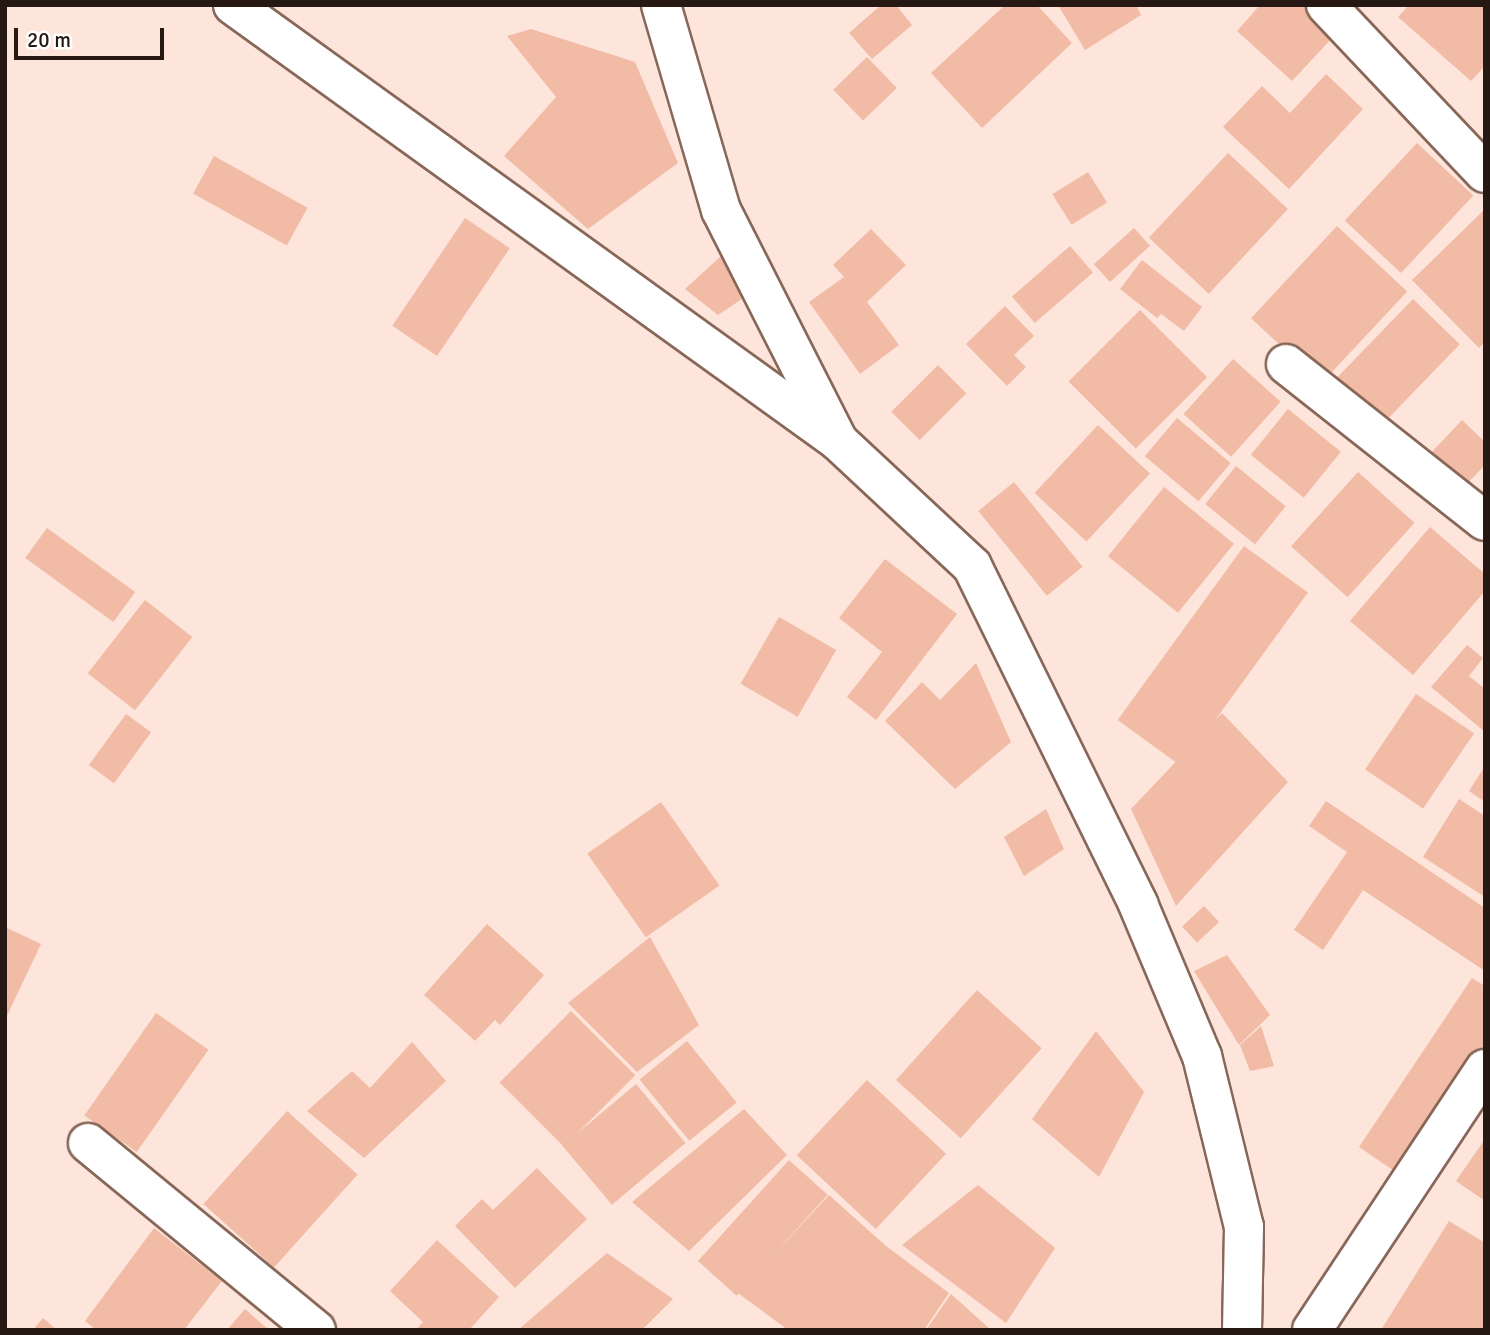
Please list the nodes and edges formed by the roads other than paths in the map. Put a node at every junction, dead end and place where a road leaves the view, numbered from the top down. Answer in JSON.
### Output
{"nodes":[{"id":1,"x":233,"y":5,"type":"edge"},
{"id":2,"x":661,"y":5,"type":"edge"},
{"id":3,"x":1326,"y":5,"type":"edge"},
{"id":4,"x":1485,"y":173,"type":"edge"},
{"id":5,"x":1286,"y":364,"type":"dead end"},
{"id":6,"x":838,"y":441,"type":"junction"},
{"id":7,"x":1485,"y":522,"type":"edge"},
{"id":8,"x":1485,"y":1069,"type":"edge"},
{"id":9,"x":88,"y":1143,"type":"dead end"},
{"id":10,"x":316,"y":1330,"type":"edge"},
{"id":11,"x":1242,"y":1330,"type":"edge"},
{"id":12,"x":1312,"y":1330,"type":"edge"}],
"edges":[{"from":1,"to":6,"type":"street"},
{"from":2,"to":6,"type":"street"},
{"from":3,"to":4,"type":"street"},
{"from":5,"to":7,"type":"street"},
{"from":6,"to":11,"type":"street"},
{"from":8,"to":12,"type":"street"},
{"from":9,"to":10,"type":"street"}]}
